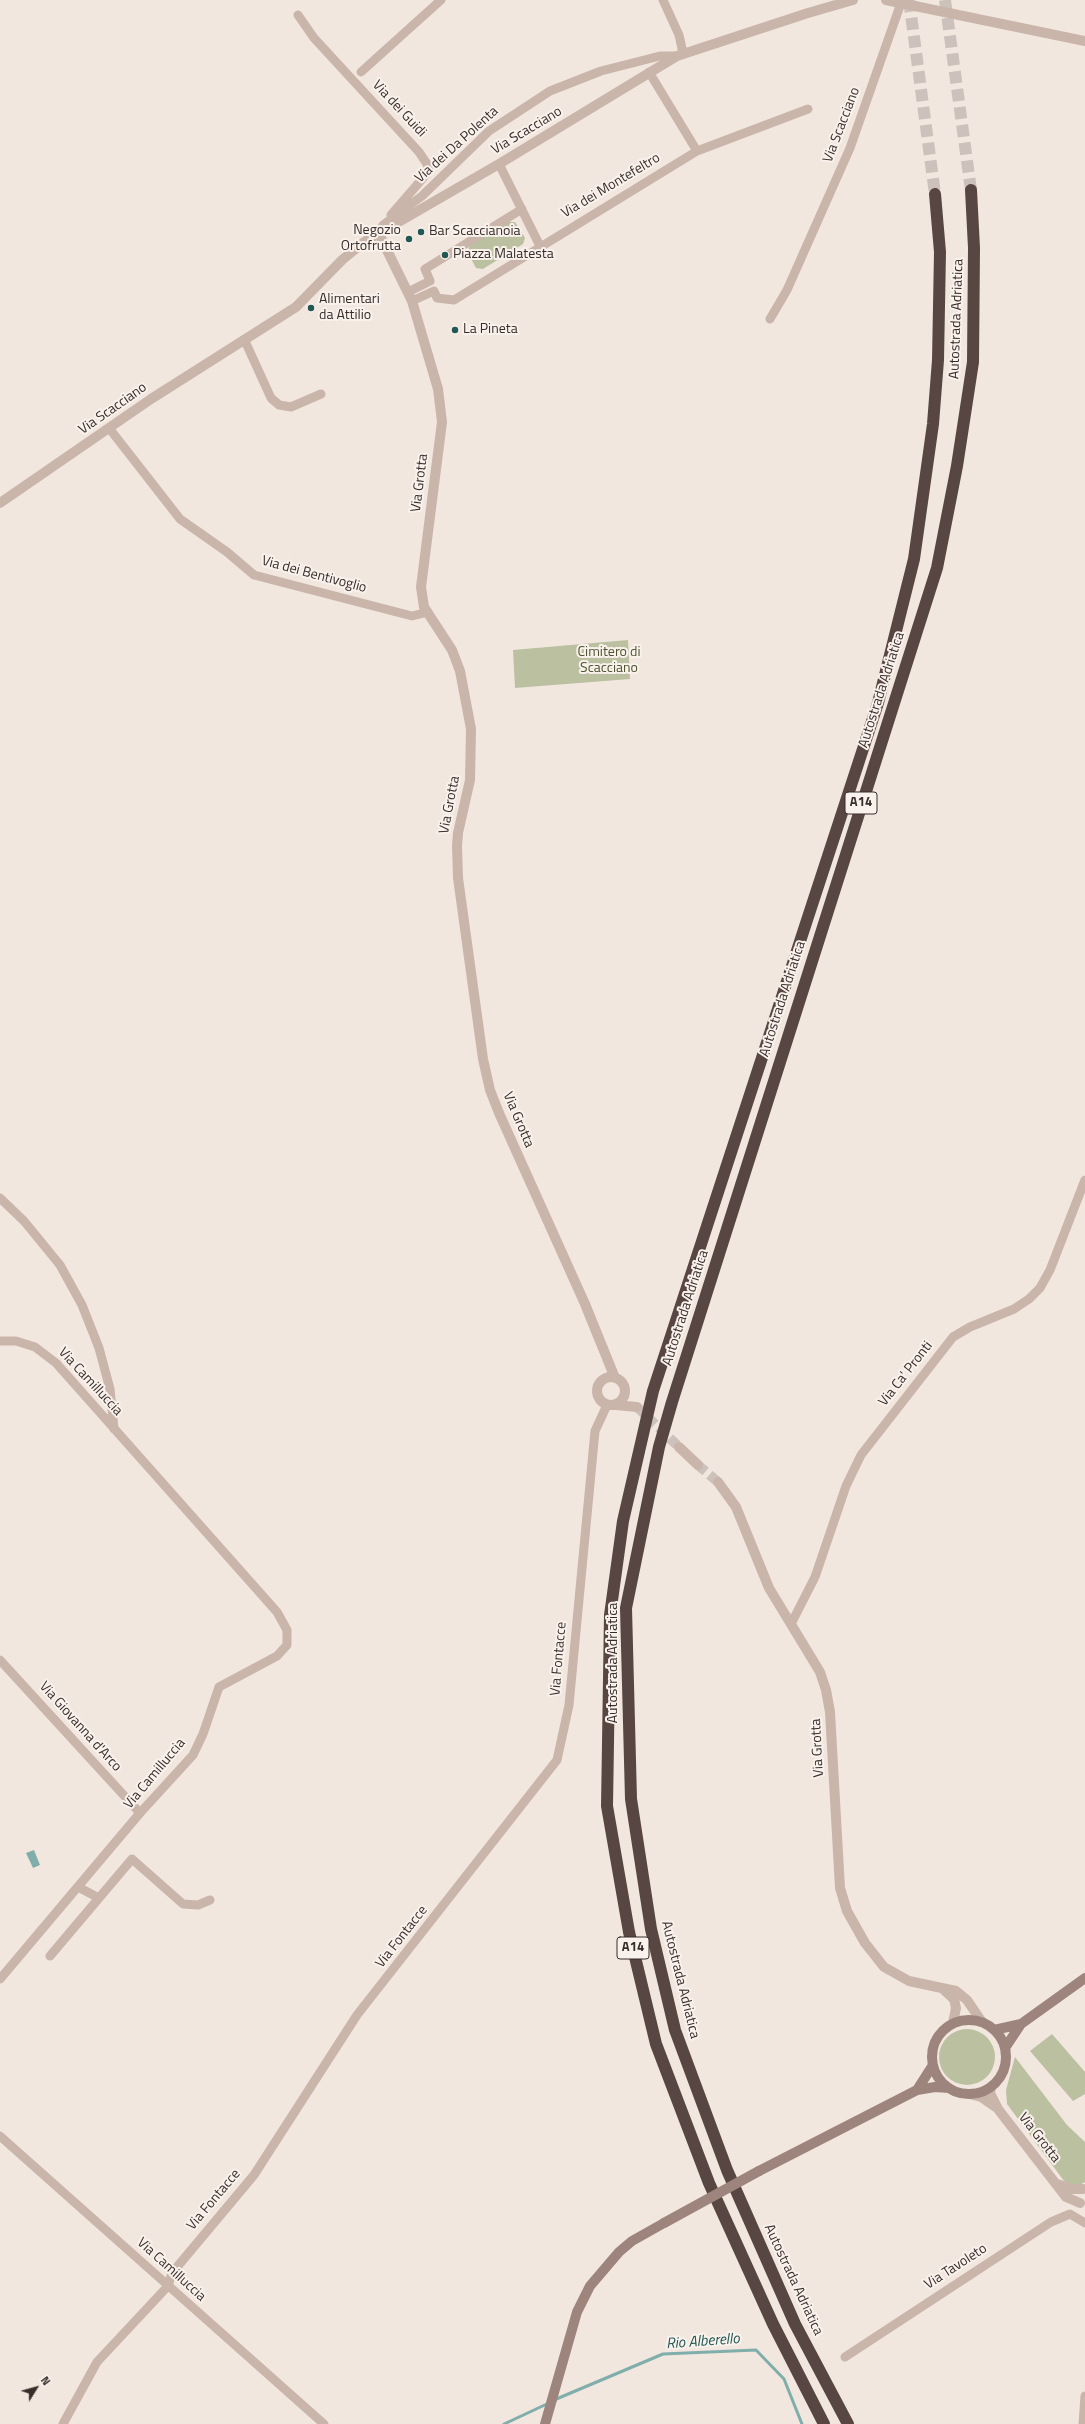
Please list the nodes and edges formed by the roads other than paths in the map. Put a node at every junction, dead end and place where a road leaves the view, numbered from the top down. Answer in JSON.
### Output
{"nodes":[{"id":1,"x":441,"y":0,"type":"edge"},
{"id":2,"x":663,"y":0,"type":"edge"},
{"id":3,"x":853,"y":0,"type":"edge"},
{"id":4,"x":886,"y":0,"type":"edge"},
{"id":5,"x":901,"y":3,"type":"junction"},
{"id":6,"x":298,"y":15,"type":"dead end"},
{"id":7,"x":1085,"y":42,"type":"edge"},
{"id":8,"x":680,"y":54,"type":"junction"},
{"id":9,"x":360,"y":72,"type":"dead end"},
{"id":10,"x":650,"y":72,"type":"junction"},
{"id":11,"x":808,"y":109,"type":"dead end"},
{"id":12,"x":697,"y":151,"type":"junction"},
{"id":13,"x":499,"y":164,"type":"junction"},
{"id":14,"x":971,"y":190,"type":"tunnel mouth"},
{"id":15,"x":935,"y":194,"type":"tunnel mouth"},
{"id":16,"x":522,"y":209,"type":"junction"},
{"id":17,"x":381,"y":230,"type":"junction"},
{"id":18,"x":540,"y":246,"type":"junction"},
{"id":19,"x":410,"y":296,"type":"junction"},
{"id":20,"x":770,"y":319,"type":"dead end"},
{"id":21,"x":245,"y":341,"type":"junction"},
{"id":22,"x":321,"y":394,"type":"dead end"},
{"id":23,"x":109,"y":428,"type":"junction"},
{"id":24,"x":0,"y":503,"type":"edge"},
{"id":25,"x":428,"y":612,"type":"junction"},
{"id":26,"x":1085,"y":1180,"type":"edge"},
{"id":27,"x":0,"y":1198,"type":"edge"},
{"id":28,"x":0,"y":1341,"type":"edge"},
{"id":29,"x":615,"y":1378,"type":"junction"},
{"id":30,"x":626,"y":1393,"type":"junction"},
{"id":31,"x":612,"y":1405,"type":"junction"},
{"id":32,"x":114,"y":1429,"type":"junction"},
{"id":33,"x":679,"y":1446,"type":"tunnel mouth"},
{"id":34,"x":698,"y":1465,"type":"tunnel mouth"},
{"id":35,"x":718,"y":1482,"type":"tunnel mouth"},
{"id":36,"x":791,"y":1624,"type":"junction"},
{"id":37,"x":0,"y":1660,"type":"edge"},
{"id":38,"x":140,"y":1813,"type":"junction"},
{"id":39,"x":78,"y":1887,"type":"junction"},
{"id":40,"x":98,"y":1898,"type":"junction"},
{"id":41,"x":210,"y":1900,"type":"dead end"},
{"id":42,"x":50,"y":1956,"type":"dead end"},
{"id":43,"x":1085,"y":1978,"type":"edge"},
{"id":44,"x":0,"y":1979,"type":"edge"},
{"id":45,"x":940,"y":1986,"type":"junction"},
{"id":46,"x":982,"y":2022,"type":"junction"},
{"id":47,"x":953,"y":2023,"type":"junction"},
{"id":48,"x":1021,"y":2024,"type":"junction"},
{"id":49,"x":994,"y":2030,"type":"junction"},
{"id":50,"x":1005,"y":2048,"type":"junction"},
{"id":51,"x":933,"y":2065,"type":"junction"},
{"id":52,"x":991,"y":2087,"type":"junction"},
{"id":53,"x":949,"y":2088,"type":"junction"},
{"id":54,"x":918,"y":2090,"type":"junction"},
{"id":55,"x":970,"y":2094,"type":"junction"},
{"id":56,"x":998,"y":2109,"type":"junction"},
{"id":57,"x":0,"y":2136,"type":"edge"},
{"id":58,"x":1057,"y":2184,"type":"junction"},
{"id":59,"x":1084,"y":2188,"type":"edge"},
{"id":60,"x":1083,"y":2205,"type":"edge"},
{"id":61,"x":1085,"y":2223,"type":"edge"},
{"id":62,"x":168,"y":2286,"type":"junction"},
{"id":63,"x":845,"y":2357,"type":"dead end"},
{"id":64,"x":1085,"y":2396,"type":"edge"},
{"id":65,"x":63,"y":2424,"type":"edge"},
{"id":66,"x":324,"y":2424,"type":"edge"},
{"id":67,"x":545,"y":2424,"type":"edge"},
{"id":68,"x":824,"y":2424,"type":"edge"},
{"id":69,"x":848,"y":2424,"type":"edge"},
{"id":70,"x":1083,"y":2424,"type":"edge"}],
"edges":[{"from":1,"to":9,"type":"street"},
{"from":2,"to":8,"type":"street"},
{"from":3,"to":8,"type":"street","name":"Via Scacciano"},
{"from":4,"to":5,"type":"street"},
{"from":5,"to":7,"type":"street"},
{"from":5,"to":20,"type":"street","name":"Via Scacciano"},
{"from":6,"to":17,"type":"street","name":"Via dei Guidi"},
{"from":8,"to":10,"type":"street","name":"Via Scacciano"},
{"from":8,"to":17,"type":"street","name":"Via dei Da Polenta"},
{"from":10,"to":12,"type":"street"},
{"from":10,"to":13,"type":"street","name":"Via Scacciano"},
{"from":11,"to":12,"type":"street","name":"Via dei Montefeltro"},
{"from":12,"to":18,"type":"street","name":"Via dei Montefeltro"},
{"from":13,"to":16,"type":"street"},
{"from":13,"to":17,"type":"street","name":"Via Scacciano"},
{"from":14,"to":69,"type":"highway","name":"Autostrada Adriatica","number":"A14"},
{"from":15,"to":68,"type":"highway","name":"Autostrada Adriatica","number":"A14"},
{"from":16,"to":18,"type":"street"},
{"from":16,"to":19,"type":"street"},
{"from":17,"to":19,"type":"street","name":"Via Grotta"},
{"from":17,"to":21,"type":"street","name":"Via Scacciano"},
{"from":18,"to":19,"type":"street"},
{"from":19,"to":25,"type":"street","name":"Via Grotta"},
{"from":21,"to":22,"type":"street"},
{"from":21,"to":23,"type":"street","name":"Via Scacciano"},
{"from":23,"to":24,"type":"street","name":"Via Scacciano"},
{"from":23,"to":25,"type":"street","name":"Via dei Bentivoglio"},
{"from":25,"to":29,"type":"street","name":"Via Grotta"},
{"from":26,"to":36,"type":"street","name":"Via Ca' Pronti"},
{"from":27,"to":32,"type":"street","name":"Via Camilluccia"},
{"from":28,"to":32,"type":"street","name":"Via Camilluccia"},
{"from":29,"to":30,"type":"street"},
{"from":29,"to":31,"type":"street"},
{"from":30,"to":31,"type":"street"},
{"from":30,"to":31,"type":"street"},
{"from":31,"to":62,"type":"street","name":"Via Fontacce"},
{"from":32,"to":38,"type":"street","name":"Via Camilluccia"},
{"from":33,"to":34,"type":"street"},
{"from":35,"to":36,"type":"street","name":"Via Grotta"},
{"from":36,"to":45,"type":"street","name":"Via Grotta"},
{"from":37,"to":38,"type":"street","name":"Via Giovanna d'Arco"},
{"from":38,"to":39,"type":"street","name":"Via Camilluccia"},
{"from":39,"to":40,"type":"street"},
{"from":39,"to":44,"type":"street","name":"Via Camilluccia"},
{"from":40,"to":41,"type":"street"},
{"from":40,"to":42,"type":"street"},
{"from":43,"to":48,"type":"main road"},
{"from":45,"to":46,"type":"street","name":"Via Grotta"},
{"from":45,"to":47,"type":"street"},
{"from":46,"to":47,"type":"main road"},
{"from":46,"to":49,"type":"main road"},
{"from":47,"to":51,"type":"main road"},
{"from":48,"to":49,"type":"main road"},
{"from":48,"to":50,"type":"main road"},
{"from":49,"to":50,"type":"main road"},
{"from":50,"to":52,"type":"main road"},
{"from":51,"to":53,"type":"main road"},
{"from":51,"to":54,"type":"main road"},
{"from":52,"to":55,"type":"main road"},
{"from":52,"to":56,"type":"street","name":"Via Grotta"},
{"from":53,"to":54,"type":"main road"},
{"from":53,"to":55,"type":"main road"},
{"from":54,"to":67,"type":"main road","bridge":true},
{"from":55,"to":56,"type":"street","name":"Via Grotta"},
{"from":56,"to":58,"type":"street","name":"Via Grotta"},
{"from":57,"to":62,"type":"street","name":"Via Camilluccia"},
{"from":58,"to":59,"type":"street","name":"Via Grotta"},
{"from":58,"to":60,"type":"street","name":"Via Grotta"},
{"from":59,"to":60,"type":"street"},
{"from":61,"to":63,"type":"street","name":"Via Tavoleto"},
{"from":62,"to":65,"type":"street","name":"Via Fontacce"},
{"from":62,"to":66,"type":"street","name":"Via Camilluccia"},
{"from":64,"to":70,"type":"street"}]}
